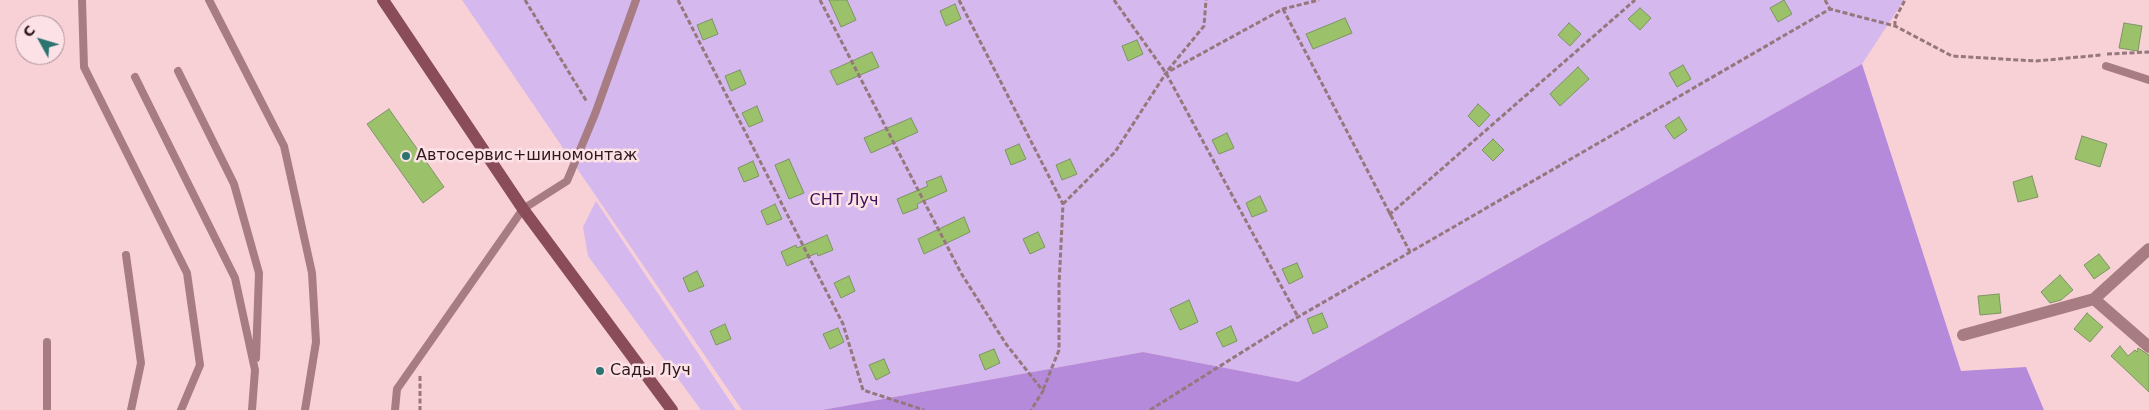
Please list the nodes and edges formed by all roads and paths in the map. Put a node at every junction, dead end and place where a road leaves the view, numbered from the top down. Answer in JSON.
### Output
{"nodes":[{"id":1,"x":82,"y":0,"type":"edge"},
{"id":2,"x":210,"y":0,"type":"edge"},
{"id":3,"x":383,"y":0,"type":"edge"},
{"id":4,"x":525,"y":0,"type":"edge"},
{"id":5,"x":636,"y":0,"type":"edge"},
{"id":6,"x":678,"y":0,"type":"edge"},
{"id":7,"x":820,"y":0,"type":"edge"},
{"id":8,"x":959,"y":0,"type":"edge"},
{"id":9,"x":1114,"y":0,"type":"edge"},
{"id":10,"x":1206,"y":0,"type":"edge"},
{"id":11,"x":1319,"y":0,"type":"edge"},
{"id":12,"x":1635,"y":0,"type":"edge"},
{"id":13,"x":1825,"y":0,"type":"edge"},
{"id":14,"x":1905,"y":0,"type":"edge"},
{"id":15,"x":1283,"y":9,"type":"junction"},
{"id":16,"x":1830,"y":9,"type":"junction"},
{"id":17,"x":1895,"y":26,"type":"junction"},
{"id":18,"x":2149,"y":52,"type":"edge"},
{"id":19,"x":2106,"y":66,"type":"dead end"},
{"id":20,"x":178,"y":71,"type":"dead end"},
{"id":21,"x":1166,"y":73,"type":"junction"},
{"id":22,"x":135,"y":78,"type":"dead end"},
{"id":23,"x":2149,"y":80,"type":"edge"},
{"id":24,"x":595,"y":114,"type":"junction"},
{"id":25,"x":1064,"y":204,"type":"junction"},
{"id":26,"x":523,"y":209,"type":"junction"},
{"id":27,"x":1389,"y":215,"type":"junction"},
{"id":28,"x":2149,"y":249,"type":"edge"},
{"id":29,"x":1410,"y":252,"type":"junction"},
{"id":30,"x":126,"y":255,"type":"dead end"},
{"id":31,"x":2094,"y":299,"type":"junction"},
{"id":32,"x":1298,"y":317,"type":"junction"},
{"id":33,"x":1963,"y":335,"type":"dead end"},
{"id":34,"x":47,"y":342,"type":"dead end"},
{"id":35,"x":2149,"y":347,"type":"edge"},
{"id":36,"x":423,"y":352,"type":"junction"},
{"id":37,"x":255,"y":370,"type":"junction"},
{"id":38,"x":1043,"y":390,"type":"junction"},
{"id":39,"x":47,"y":410,"type":"edge"},
{"id":40,"x":131,"y":410,"type":"edge"},
{"id":41,"x":181,"y":410,"type":"edge"},
{"id":42,"x":252,"y":410,"type":"edge"},
{"id":43,"x":305,"y":410,"type":"edge"},
{"id":44,"x":395,"y":410,"type":"edge"},
{"id":45,"x":420,"y":410,"type":"edge"},
{"id":46,"x":672,"y":410,"type":"edge"},
{"id":47,"x":924,"y":410,"type":"edge"},
{"id":48,"x":1031,"y":410,"type":"edge"},
{"id":49,"x":1150,"y":410,"type":"edge"}],
"edges":[{"from":1,"to":41,"type":"lane"},
{"from":2,"to":43,"type":"lane"},
{"from":3,"to":26,"type":"main road"},
{"from":4,"to":24,"type":"path"},
{"from":5,"to":24,"type":"lane"},
{"from":6,"to":47,"type":"path"},
{"from":7,"to":38,"type":"path"},
{"from":8,"to":25,"type":"path"},
{"from":9,"to":21,"type":"path"},
{"from":10,"to":21,"type":"path"},
{"from":11,"to":15,"type":"path"},
{"from":12,"to":27,"type":"path"},
{"from":13,"to":16,"type":"path"},
{"from":14,"to":17,"type":"path"},
{"from":15,"to":21,"type":"path"},
{"from":15,"to":27,"type":"path"},
{"from":16,"to":17,"type":"path"},
{"from":16,"to":29,"type":"path"},
{"from":17,"to":18,"type":"path"},
{"from":19,"to":23,"type":"lane"},
{"from":20,"to":37,"type":"lane"},
{"from":21,"to":25,"type":"path"},
{"from":21,"to":32,"type":"path"},
{"from":22,"to":37,"type":"lane"},
{"from":24,"to":26,"type":"lane"},
{"from":25,"to":38,"type":"path"},
{"from":26,"to":36,"type":"lane"},
{"from":26,"to":46,"type":"main road"},
{"from":27,"to":29,"type":"path"},
{"from":28,"to":31,"type":"street"},
{"from":29,"to":32,"type":"path"},
{"from":30,"to":40,"type":"lane"},
{"from":31,"to":33,"type":"street"},
{"from":31,"to":35,"type":"street"},
{"from":32,"to":49,"type":"path"},
{"from":34,"to":39,"type":"lane"},
{"from":36,"to":44,"type":"lane"},
{"from":36,"to":45,"type":"path"},
{"from":37,"to":42,"type":"lane"},
{"from":38,"to":48,"type":"path"}]}
